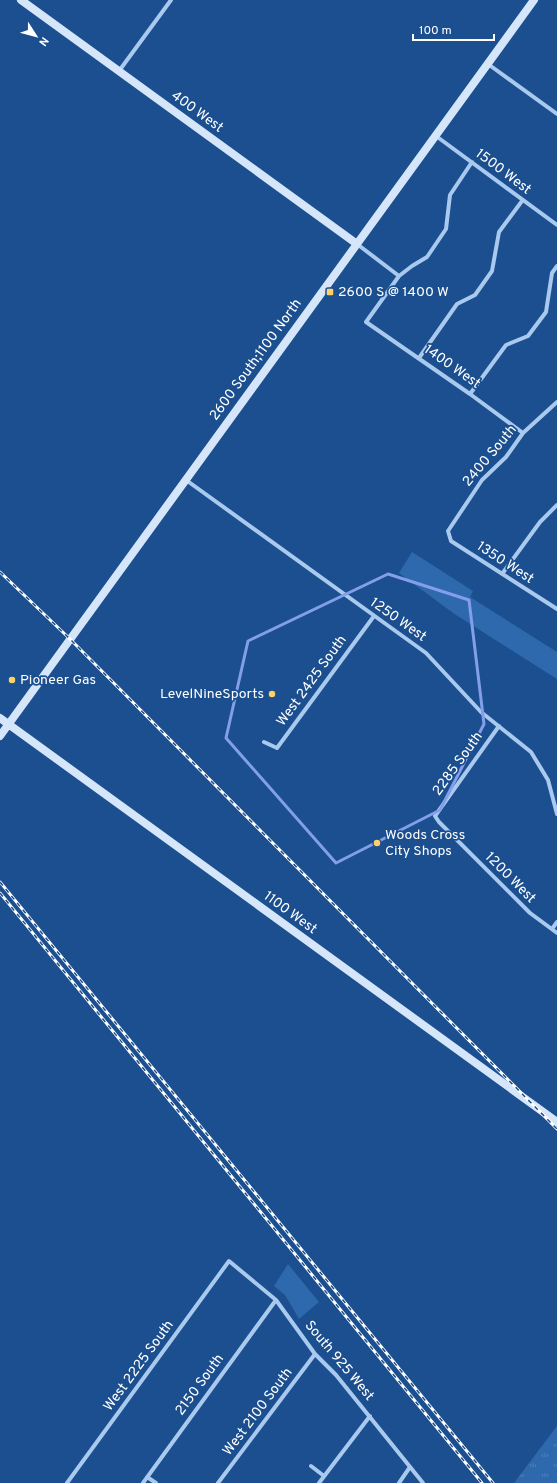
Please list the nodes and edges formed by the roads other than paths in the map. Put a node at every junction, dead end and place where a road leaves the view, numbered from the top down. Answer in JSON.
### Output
{"nodes":[{"id":1,"x":21,"y":0,"type":"edge"},
{"id":2,"x":171,"y":0,"type":"edge"},
{"id":3,"x":534,"y":0,"type":"edge"},
{"id":4,"x":488,"y":64,"type":"junction"},
{"id":5,"x":119,"y":71,"type":"junction"},
{"id":6,"x":557,"y":114,"type":"edge"},
{"id":7,"x":436,"y":136,"type":"junction"},
{"id":8,"x":472,"y":162,"type":"junction"},
{"id":9,"x":522,"y":201,"type":"junction"},
{"id":10,"x":557,"y":226,"type":"edge"},
{"id":11,"x":357,"y":244,"type":"junction"},
{"id":12,"x":557,"y":266,"type":"edge"},
{"id":13,"x":399,"y":276,"type":"junction"},
{"id":14,"x":419,"y":358,"type":"junction"},
{"id":15,"x":470,"y":394,"type":"junction"},
{"id":16,"x":557,"y":402,"type":"edge"},
{"id":17,"x":523,"y":433,"type":"junction"},
{"id":18,"x":186,"y":480,"type":"junction"},
{"id":19,"x":557,"y":505,"type":"edge"},
{"id":20,"x":448,"y":531,"type":"joint"},
{"id":21,"x":502,"y":574,"type":"junction"},
{"id":22,"x":557,"y":609,"type":"edge"},
{"id":23,"x":374,"y":616,"type":"junction"},
{"id":24,"x":0,"y":718,"type":"edge"},
{"id":25,"x":8,"y":724,"type":"junction"},
{"id":26,"x":499,"y":726,"type":"junction"},
{"id":27,"x":0,"y":736,"type":"edge"},
{"id":28,"x":264,"y":742,"type":"dead end"},
{"id":29,"x":557,"y":814,"type":"edge"},
{"id":30,"x":435,"y":816,"type":"joint"},
{"id":31,"x":557,"y":922,"type":"edge"},
{"id":32,"x":552,"y":929,"type":"junction"},
{"id":33,"x":557,"y":933,"type":"edge"},
{"id":34,"x":557,"y":1122,"type":"edge"},
{"id":35,"x":229,"y":1261,"type":"joint"},
{"id":36,"x":276,"y":1300,"type":"junction"},
{"id":37,"x":315,"y":1354,"type":"junction"},
{"id":38,"x":370,"y":1416,"type":"junction"},
{"id":39,"x":311,"y":1466,"type":"dead end"},
{"id":40,"x":410,"y":1467,"type":"junction"},
{"id":41,"x":324,"y":1476,"type":"junction"},
{"id":42,"x":147,"y":1477,"type":"junction"},
{"id":43,"x":66,"y":1483,"type":"edge"},
{"id":44,"x":143,"y":1483,"type":"edge"},
{"id":45,"x":156,"y":1483,"type":"edge"},
{"id":46,"x":218,"y":1483,"type":"edge"},
{"id":47,"x":320,"y":1483,"type":"edge"},
{"id":48,"x":398,"y":1483,"type":"edge"},
{"id":49,"x":423,"y":1483,"type":"edge"}],
"edges":[{"from":1,"to":5,"type":"street","name":"400 West"},
{"from":2,"to":5,"type":"street"},
{"from":3,"to":4,"type":"street","name":"2600 South;1100 North"},
{"from":4,"to":6,"type":"street"},
{"from":4,"to":7,"type":"street","name":"2600 South;1100 North"},
{"from":5,"to":11,"type":"street","name":"400 West"},
{"from":7,"to":8,"type":"street","name":"1500 West"},
{"from":7,"to":11,"type":"street","name":"2600 South;1100 North"},
{"from":8,"to":9,"type":"street","name":"1500 West"},
{"from":8,"to":13,"type":"street"},
{"from":9,"to":10,"type":"street","name":"1500 West"},
{"from":9,"to":14,"type":"street"},
{"from":11,"to":13,"type":"street"},
{"from":11,"to":18,"type":"street","name":"2600 South;1100 North"},
{"from":12,"to":15,"type":"street"},
{"from":13,"to":14,"type":"street","name":"1400 West"},
{"from":14,"to":15,"type":"street","name":"1400 West"},
{"from":15,"to":17,"type":"street","name":"1400 West"},
{"from":16,"to":17,"type":"street","name":"2400 South"},
{"from":17,"to":20,"type":"street","name":"2400 South"},
{"from":18,"to":23,"type":"street","name":"1250 West"},
{"from":18,"to":25,"type":"street","name":"2600 South;1100 North"},
{"from":19,"to":21,"type":"street"},
{"from":20,"to":21,"type":"street","name":"1350 West"},
{"from":21,"to":22,"type":"street","name":"1350 West"},
{"from":23,"to":26,"type":"street","name":"1250 West"},
{"from":23,"to":28,"type":"street","name":"West 2425 South"},
{"from":24,"to":25,"type":"street","name":"1100 West"},
{"from":25,"to":27,"type":"street","name":"2600 South;1100 North"},
{"from":25,"to":34,"type":"street","name":"1100 West"},
{"from":26,"to":29,"type":"street","name":"1250 West"},
{"from":26,"to":30,"type":"street","name":"2285 South"},
{"from":30,"to":32,"type":"street","name":"1200 West"},
{"from":31,"to":32,"type":"street"},
{"from":32,"to":33,"type":"street","name":"1200 West"},
{"from":35,"to":36,"type":"street","name":"South 925 West"},
{"from":35,"to":43,"type":"street","name":"West 2225 South"},
{"from":36,"to":37,"type":"street","name":"South 925 West"},
{"from":36,"to":42,"type":"street","name":"2150 South"},
{"from":37,"to":38,"type":"street","name":"South 925 West"},
{"from":37,"to":46,"type":"street","name":"West 2100 South"},
{"from":38,"to":40,"type":"street","name":"South 925 West"},
{"from":38,"to":41,"type":"street"},
{"from":39,"to":41,"type":"street"},
{"from":40,"to":48,"type":"street"},
{"from":40,"to":49,"type":"street","name":"South 925 West"},
{"from":41,"to":47,"type":"street"},
{"from":42,"to":44,"type":"street","name":"2150 South"},
{"from":42,"to":45,"type":"street"}]}
